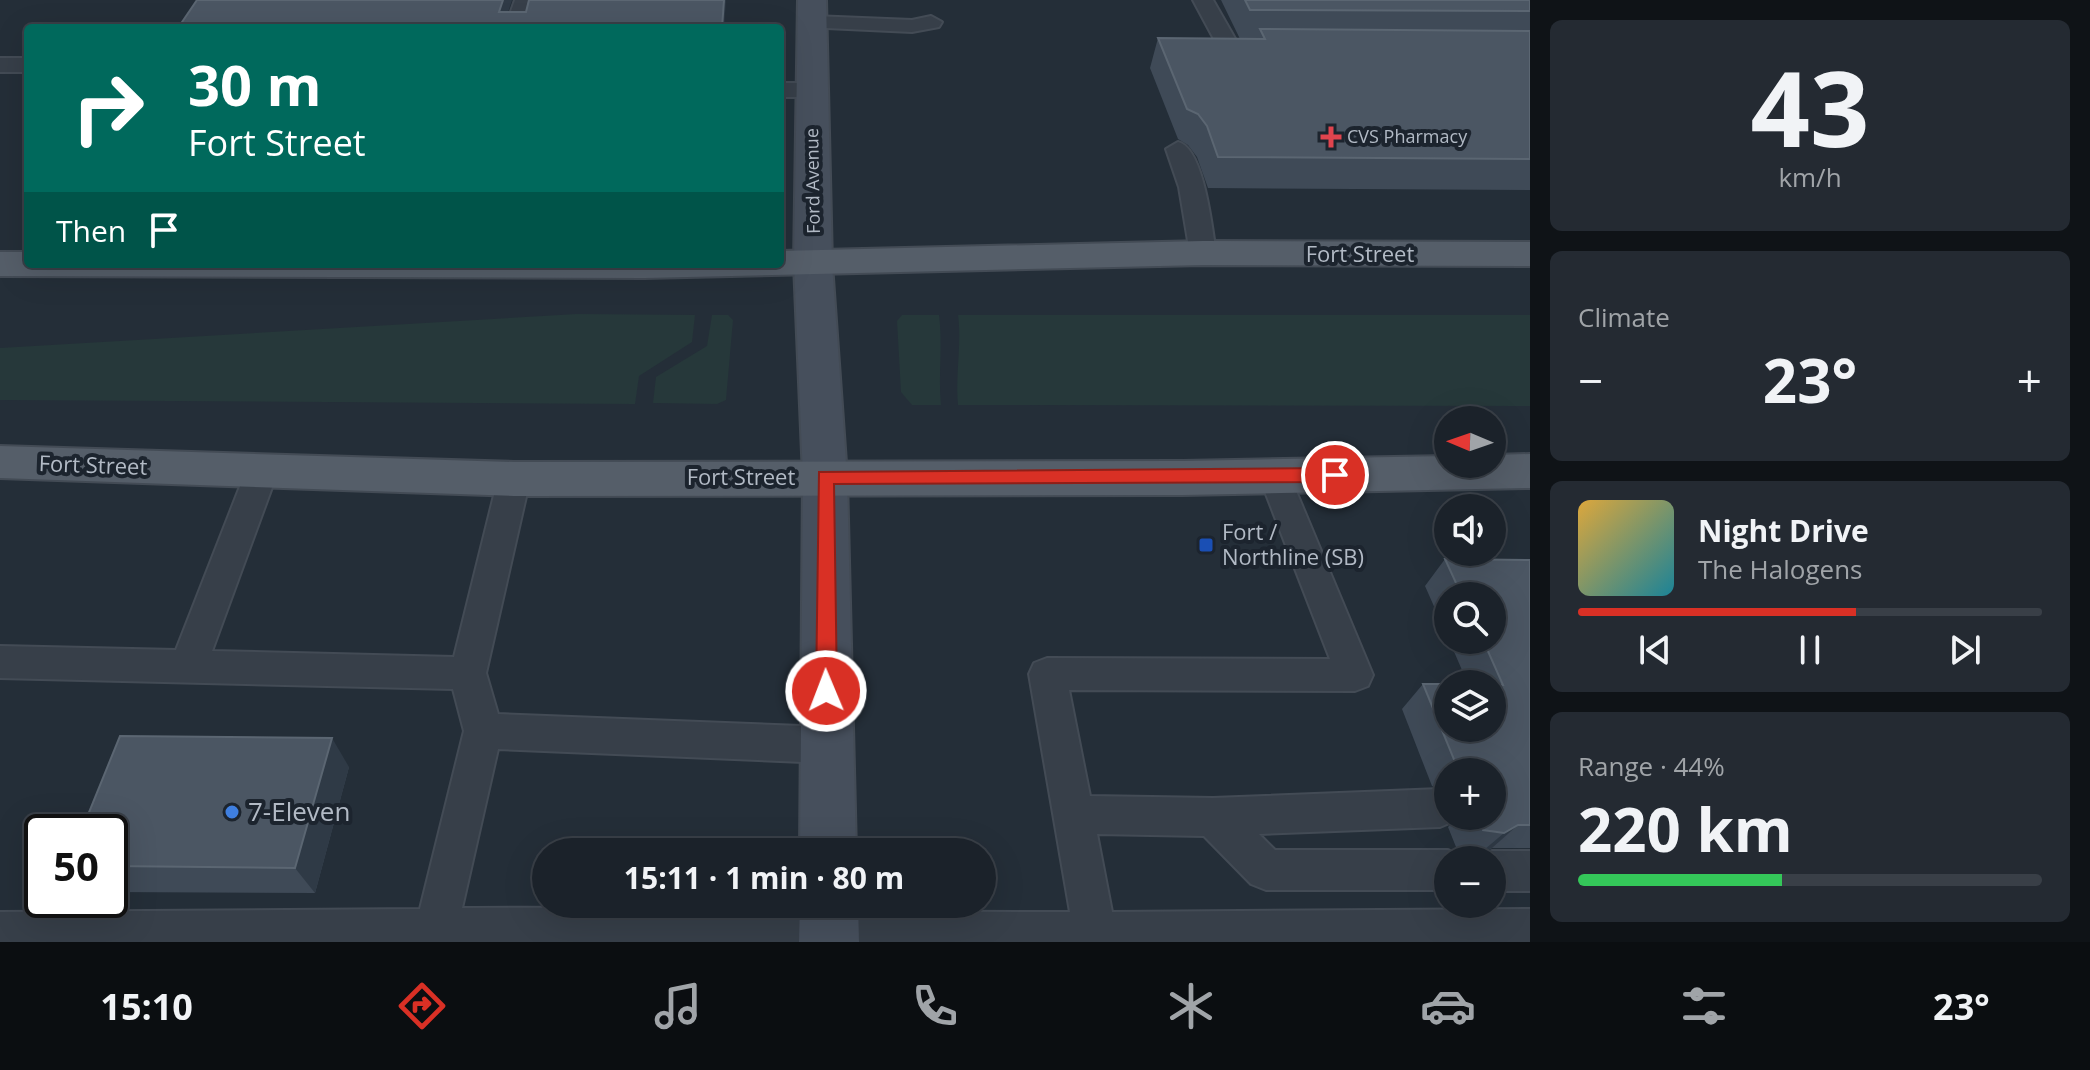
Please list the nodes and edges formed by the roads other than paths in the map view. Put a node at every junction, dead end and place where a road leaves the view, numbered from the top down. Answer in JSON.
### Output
{"nodes":[{"id":1,"x":525,"y":0,"type":"edge"},
{"id":2,"x":1203,"y":0,"type":"edge"},
{"id":3,"x":812,"y":11,"type":"edge"},
{"id":4,"x":931,"y":22,"type":"dead end"},
{"id":5,"x":517,"y":24,"type":"edge"},
{"id":6,"x":1292,"y":49,"type":"edge"},
{"id":7,"x":0,"y":65,"type":"edge"},
{"id":8,"x":24,"y":65,"type":"edge"},
{"id":9,"x":796,"y":82,"type":"edge"},
{"id":10,"x":1178,"y":149,"type":"dead end"},
{"id":11,"x":1203,"y":253,"type":"junction"},
{"id":12,"x":1530,"y":254,"type":"edge"},
{"id":13,"x":0,"y":264,"type":"edge"},
{"id":14,"x":24,"y":264,"type":"edge"},
{"id":15,"x":784,"y":264,"type":"edge"},
{"id":16,"x":813,"y":264,"type":"junction"},
{"id":17,"x":0,"y":462,"type":"edge"},
{"id":18,"x":262,"y":471,"type":"junction"},
{"id":19,"x":1530,"y":471,"type":"edge"},
{"id":20,"x":1275,"y":476,"type":"junction"},
{"id":21,"x":825,"y":477,"type":"junction"},
{"id":22,"x":514,"y":479,"type":"junction"},
{"id":23,"x":0,"y":662,"type":"edge"},
{"id":24,"x":188,"y":667,"type":"junction"},
{"id":25,"x":468,"y":673,"type":"junction"},
{"id":26,"x":483,"y":731,"type":"junction"},
{"id":27,"x":827,"y":745,"type":"junction"},
{"id":28,"x":1434,"y":808,"type":"edge"},
{"id":29,"x":1075,"y":815,"type":"junction"},
{"id":30,"x":1213,"y":817,"type":"junction"},
{"id":31,"x":828,"y":838,"type":"edge"},
{"id":32,"x":1434,"y":870,"type":"edge"},
{"id":33,"x":1506,"y":871,"type":"edge"},
{"id":34,"x":1530,"y":871,"type":"edge"},
{"id":35,"x":829,"y":927,"type":"edge"},
{"id":36,"x":436,"y":930,"type":"junction"},
{"id":37,"x":1530,"y":931,"type":"edge"},
{"id":38,"x":1095,"y":933,"type":"junction"},
{"id":39,"x":0,"y":934,"type":"edge"},
{"id":40,"x":1370,"y":936,"type":"edge"},
{"id":41,"x":227,"y":937,"type":"edge"}],
"edges":[{"from":1,"to":5,"type":"lane"},
{"from":2,"to":6,"type":"lane"},
{"from":3,"to":4,"type":"lane"},
{"from":3,"to":9,"type":"main road","name":"Ford Avenue"},
{"from":7,"to":8,"type":"lane"},
{"from":9,"to":16,"type":"main road","name":"Ford Avenue"},
{"from":10,"to":11,"type":"lane"},
{"from":11,"to":12,"type":"main road","name":"Fort Street"},
{"from":11,"to":16,"type":"main road","name":"Fort Street"},
{"from":13,"to":14,"type":"main road"},
{"from":15,"to":16,"type":"main road","name":"Fort Street"},
{"from":16,"to":21,"type":"main road","name":"Ford Avenue"},
{"from":17,"to":18,"type":"main road","name":"Fort Street"},
{"from":18,"to":22,"type":"main road","name":"Fort Street"},
{"from":18,"to":24,"type":"lane"},
{"from":19,"to":20,"type":"main road","name":"Fort Street"},
{"from":20,"to":21,"type":"main road","name":"Fort Street"},
{"from":20,"to":29,"type":"lane"},
{"from":21,"to":22,"type":"main road","name":"Fort Street"},
{"from":21,"to":27,"type":"main road","name":"Ford Avenue"},
{"from":22,"to":25,"type":"lane"},
{"from":23,"to":24,"type":"lane"},
{"from":24,"to":25,"type":"lane"},
{"from":25,"to":26,"type":"lane"},
{"from":26,"to":27,"type":"lane"},
{"from":26,"to":36,"type":"lane"},
{"from":27,"to":31,"type":"main road","name":"Ford Avenue"},
{"from":28,"to":30,"type":"lane"},
{"from":29,"to":30,"type":"lane"},
{"from":29,"to":38,"type":"lane"},
{"from":30,"to":32,"type":"lane"},
{"from":33,"to":34,"type":"lane"},
{"from":35,"to":36,"type":"lane"},
{"from":35,"to":38,"type":"lane"},
{"from":36,"to":41,"type":"lane"},
{"from":37,"to":40,"type":"lane"},
{"from":38,"to":40,"type":"lane"},
{"from":39,"to":41,"type":"lane"}]}
